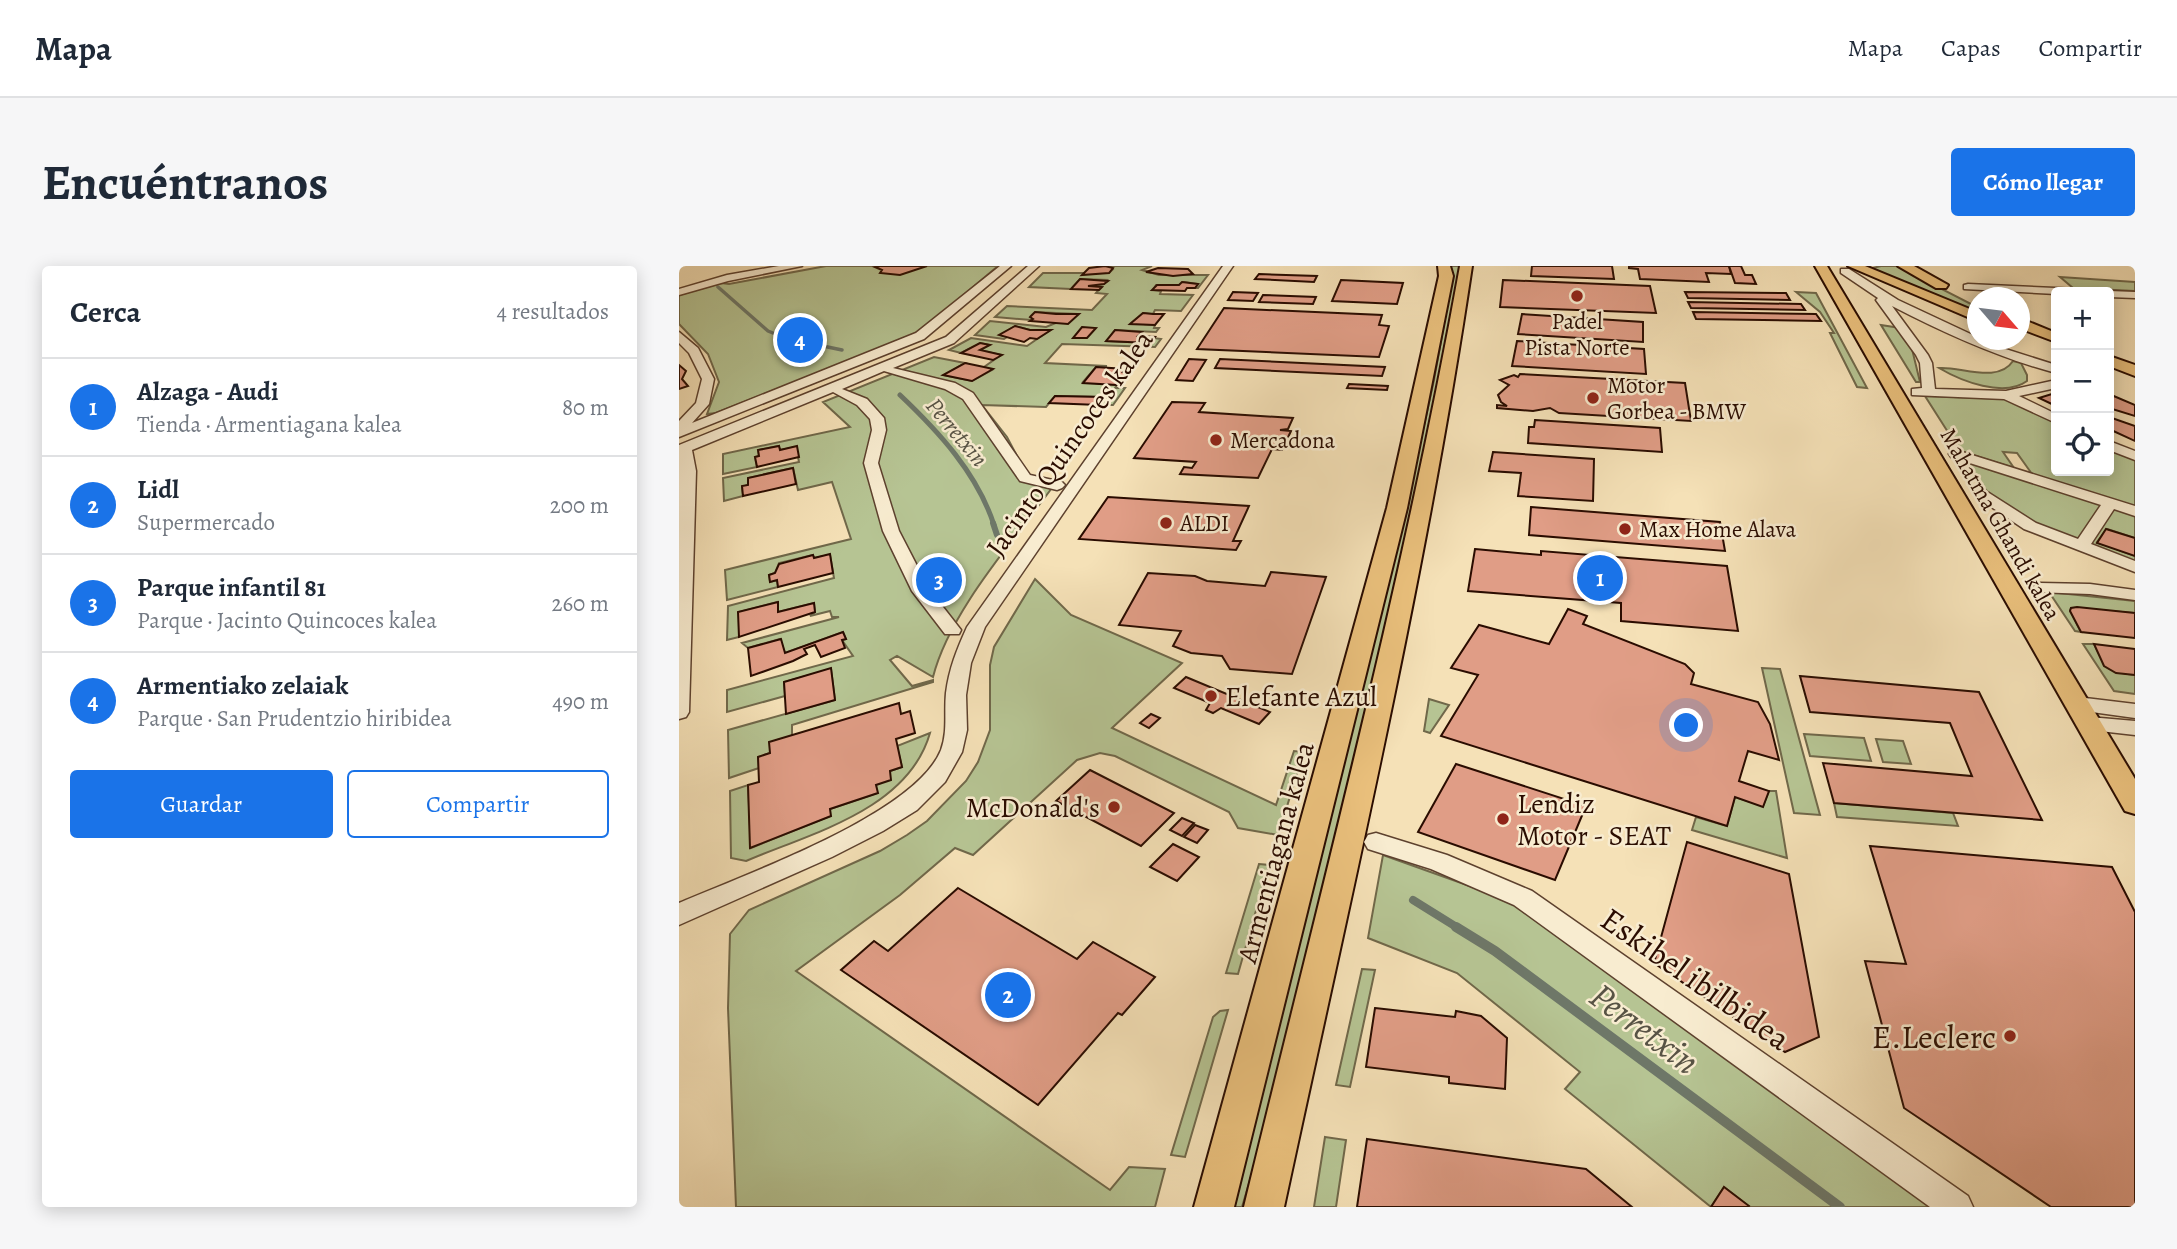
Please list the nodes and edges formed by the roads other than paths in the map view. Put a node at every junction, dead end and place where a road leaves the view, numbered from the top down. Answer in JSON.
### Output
{"nodes":[{"id":1,"x":714,"y":266,"type":"edge"},
{"id":2,"x":797,"y":266,"type":"edge"},
{"id":3,"x":1006,"y":266,"type":"edge"},
{"id":4,"x":1022,"y":266,"type":"edge"},
{"id":5,"x":1034,"y":266,"type":"edge"},
{"id":6,"x":1228,"y":266,"type":"edge"},
{"id":7,"x":1444,"y":266,"type":"edge"},
{"id":8,"x":1466,"y":266,"type":"edge"},
{"id":9,"x":1904,"y":266,"type":"edge"},
{"id":10,"x":1834,"y":268,"type":"edge"},
{"id":11,"x":727,"y":278,"type":"junction"},
{"id":12,"x":2030,"y":290,"type":"edge"},
{"id":13,"x":2051,"y":291,"type":"edge"},
{"id":14,"x":679,"y":292,"type":"edge"},
{"id":15,"x":2114,"y":294,"type":"edge"},
{"id":16,"x":2135,"y":295,"type":"edge"},
{"id":17,"x":1879,"y":296,"type":"junction"},
{"id":18,"x":1967,"y":297,"type":"edge"},
{"id":19,"x":1967,"y":314,"type":"edge"},
{"id":20,"x":2030,"y":327,"type":"edge"},
{"id":21,"x":2051,"y":336,"type":"edge"},
{"id":22,"x":679,"y":337,"type":"edge"},
{"id":23,"x":2030,"y":339,"type":"edge"},
{"id":24,"x":2051,"y":348,"type":"edge"},
{"id":25,"x":2114,"y":363,"type":"edge"},
{"id":26,"x":2051,"y":367,"type":"edge"},
{"id":27,"x":890,"y":371,"type":"dead end"},
{"id":28,"x":2135,"y":371,"type":"edge"},
{"id":29,"x":2114,"y":373,"type":"edge"},
{"id":30,"x":2135,"y":382,"type":"edge"},
{"id":31,"x":2051,"y":385,"type":"edge"},
{"id":32,"x":840,"y":393,"type":"dead end"},
{"id":33,"x":2006,"y":395,"type":"junction"},
{"id":34,"x":2051,"y":417,"type":"edge"},
{"id":35,"x":685,"y":439,"type":"edge"},
{"id":36,"x":2114,"y":447,"type":"edge"},
{"id":37,"x":1956,"y":454,"type":"dead end"},
{"id":38,"x":2135,"y":456,"type":"edge"},
{"id":39,"x":1057,"y":485,"type":"dead end"},
{"id":40,"x":1983,"y":496,"type":"dead end"},
{"id":41,"x":2109,"y":503,"type":"junction"},
{"id":42,"x":2135,"y":511,"type":"edge"},
{"id":43,"x":2081,"y":548,"type":"junction"},
{"id":44,"x":2135,"y":566,"type":"edge"},
{"id":45,"x":2040,"y":588,"type":"dead end"},
{"id":46,"x":2135,"y":595,"type":"edge"},
{"id":47,"x":952,"y":630,"type":"dead end"},
{"id":48,"x":2077,"y":704,"type":"junction"},
{"id":49,"x":2135,"y":710,"type":"edge"},
{"id":50,"x":679,"y":712,"type":"edge"},
{"id":51,"x":2089,"y":724,"type":"junction"},
{"id":52,"x":2135,"y":728,"type":"edge"},
{"id":53,"x":2135,"y":803,"type":"edge"},
{"id":54,"x":1376,"y":842,"type":"dead end"},
{"id":55,"x":679,"y":914,"type":"edge"},
{"id":56,"x":1213,"y":1207,"type":"edge"},
{"id":57,"x":1264,"y":1207,"type":"edge"},
{"id":58,"x":1957,"y":1207,"type":"edge"}],
"edges":[{"from":1,"to":11,"type":"street"},
{"from":2,"to":11,"type":"street"},
{"from":3,"to":35,"type":"street"},
{"from":4,"to":35,"type":"street"},
{"from":5,"to":35,"type":"street"},
{"from":6,"to":55,"type":"street","name":"Jacinto Quincoces kalea"},
{"from":7,"to":56,"type":"main road","name":"Armentiagana kalea"},
{"from":8,"to":57,"type":"main road"},
{"from":9,"to":18,"type":"main road"},
{"from":10,"to":17,"type":"street"},
{"from":10,"to":19,"type":"main road"},
{"from":10,"to":48,"type":"main road","name":"Mahatma Ghandi kalea"},
{"from":11,"to":14,"type":"street"},
{"from":12,"to":13,"type":"street"},
{"from":15,"to":16,"type":"street"},
{"from":17,"to":26,"type":"street"},
{"from":17,"to":33,"type":"street"},
{"from":20,"to":21,"type":"main road"},
{"from":22,"to":35,"type":"street"},
{"from":23,"to":24,"type":"main road"},
{"from":25,"to":28,"type":"main road"},
{"from":27,"to":39,"type":"street"},
{"from":29,"to":30,"type":"main road"},
{"from":31,"to":33,"type":"street"},
{"from":32,"to":47,"type":"street"},
{"from":33,"to":34,"type":"street"},
{"from":35,"to":50,"type":"street"},
{"from":36,"to":38,"type":"street"},
{"from":37,"to":41,"type":"street"},
{"from":40,"to":43,"type":"street"},
{"from":41,"to":42,"type":"street"},
{"from":41,"to":43,"type":"street"},
{"from":43,"to":44,"type":"street"},
{"from":45,"to":46,"type":"street"},
{"from":48,"to":49,"type":"street"},
{"from":48,"to":51,"type":"main road","name":"Mahatma Ghandi kalea"},
{"from":51,"to":52,"type":"street"},
{"from":51,"to":53,"type":"main road","name":"Mahatma Ghandi kalea"},
{"from":54,"to":58,"type":"street","name":"Eskibel ibilbidea"}]}
